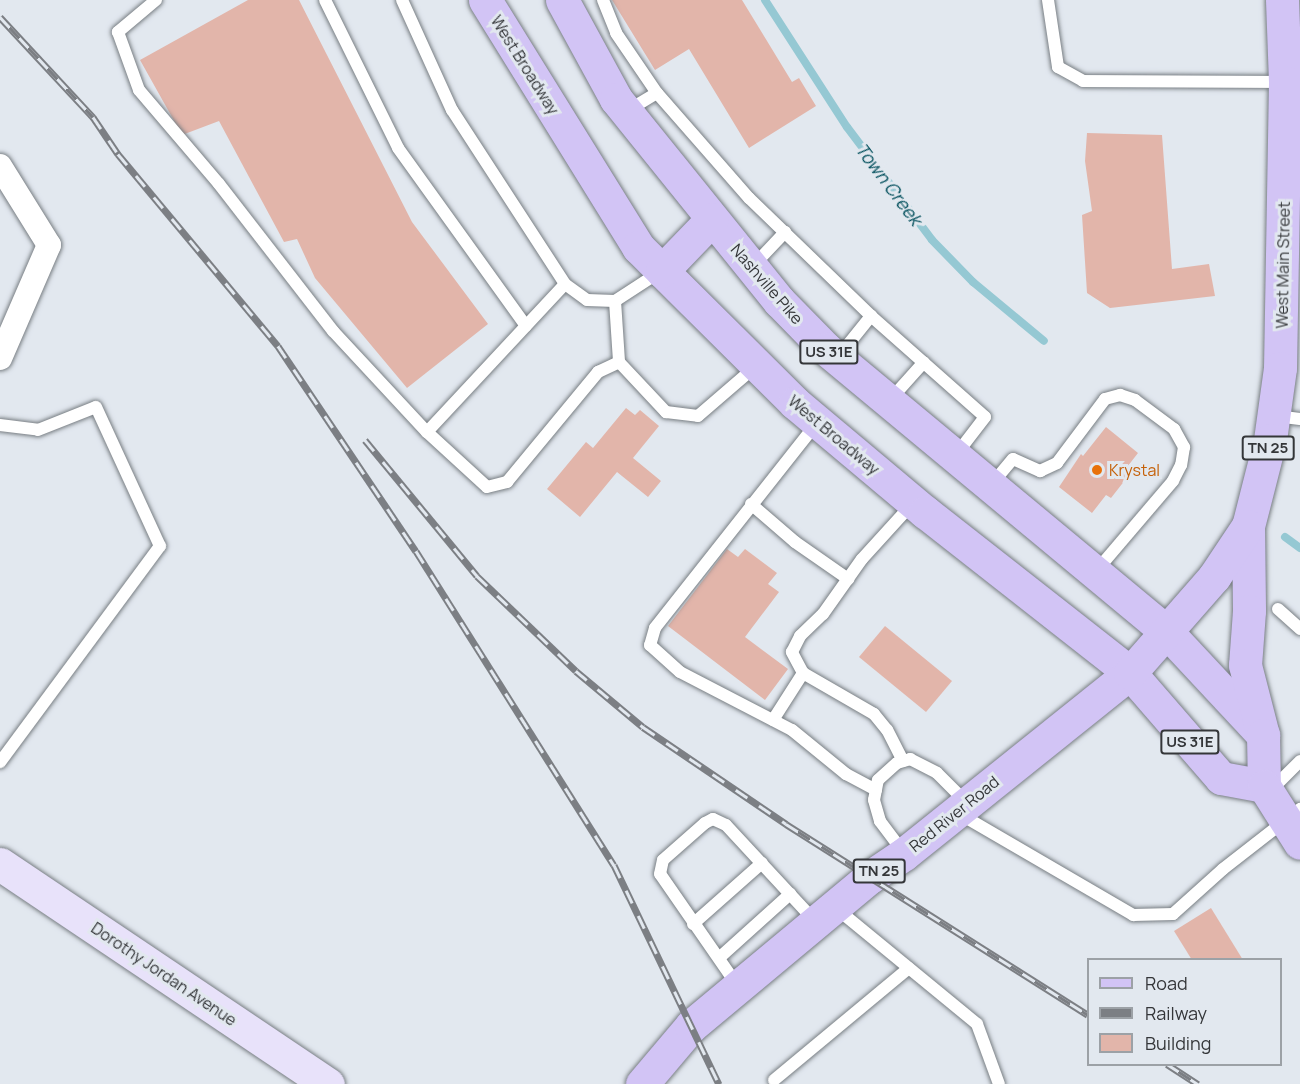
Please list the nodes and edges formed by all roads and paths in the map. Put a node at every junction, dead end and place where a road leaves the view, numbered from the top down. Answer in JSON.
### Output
{"nodes":[{"id":1,"x":156,"y":0,"type":"edge"},
{"id":2,"x":325,"y":0,"type":"edge"},
{"id":3,"x":402,"y":0,"type":"edge"},
{"id":4,"x":485,"y":0,"type":"edge"},
{"id":5,"x":603,"y":0,"type":"edge"},
{"id":6,"x":1048,"y":0,"type":"edge"},
{"id":7,"x":1282,"y":0,"type":"edge"},
{"id":8,"x":566,"y":2,"type":"edge"},
{"id":9,"x":1285,"y":82,"type":"junction"},
{"id":10,"x":657,"y":93,"type":"junction"},
{"id":11,"x":626,"y":111,"type":"junction"},
{"id":12,"x":0,"y":166,"type":"edge"},
{"id":13,"x":712,"y":219,"type":"junction"},
{"id":14,"x":785,"y":232,"type":"junction"},
{"id":15,"x":1292,"y":237,"type":"edge"},
{"id":16,"x":752,"y":268,"type":"junction"},
{"id":17,"x":662,"y":271,"type":"junction"},
{"id":18,"x":566,"y":284,"type":"junction"},
{"id":19,"x":615,"y":301,"type":"junction"},
{"id":20,"x":871,"y":316,"type":"junction"},
{"id":21,"x":526,"y":326,"type":"junction"},
{"id":22,"x":0,"y":358,"type":"edge"},
{"id":23,"x":837,"y":359,"type":"junction"},
{"id":24,"x":619,"y":362,"type":"junction"},
{"id":25,"x":924,"y":362,"type":"junction"},
{"id":26,"x":757,"y":365,"type":"junction"},
{"id":27,"x":889,"y":401,"type":"junction"},
{"id":28,"x":1287,"y":417,"type":"edge"},
{"id":29,"x":818,"y":422,"type":"junction"},
{"id":30,"x":0,"y":426,"type":"edge"},
{"id":31,"x":428,"y":432,"type":"junction"},
{"id":32,"x":954,"y":457,"type":"junction"},
{"id":33,"x":990,"y":486,"type":"junction"},
{"id":34,"x":913,"y":502,"type":"junction"},
{"id":35,"x":751,"y":504,"type":"junction"},
{"id":36,"x":1248,"y":526,"type":"junction"},
{"id":37,"x":1095,"y":572,"type":"junction"},
{"id":38,"x":848,"y":579,"type":"junction"},
{"id":39,"x":1278,"y":609,"type":"dead end"},
{"id":40,"x":1300,"y":629,"type":"edge"},
{"id":41,"x":1167,"y":632,"type":"junction"},
{"id":42,"x":803,"y":673,"type":"junction"},
{"id":43,"x":1130,"y":673,"type":"junction"},
{"id":44,"x":773,"y":720,"type":"junction"},
{"id":45,"x":1263,"y":735,"type":"junction"},
{"id":46,"x":903,"y":761,"type":"junction"},
{"id":47,"x":1300,"y":761,"type":"edge"},
{"id":48,"x":0,"y":762,"type":"edge"},
{"id":49,"x":876,"y":790,"type":"junction"},
{"id":50,"x":962,"y":808,"type":"junction"},
{"id":51,"x":1284,"y":810,"type":"edge"},
{"id":52,"x":904,"y":854,"type":"junction"},
{"id":53,"x":762,"y":863,"type":"junction"},
{"id":54,"x":0,"y":864,"type":"edge"},
{"id":55,"x":790,"y":894,"type":"junction"},
{"id":56,"x":827,"y":916,"type":"junction"},
{"id":57,"x":693,"y":924,"type":"junction"},
{"id":58,"x":718,"y":958,"type":"junction"},
{"id":59,"x":909,"y":968,"type":"junction"},
{"id":60,"x":739,"y":987,"type":"junction"},
{"id":61,"x":774,"y":1080,"type":"dead end"},
{"id":62,"x":328,"y":1084,"type":"edge"},
{"id":63,"x":642,"y":1084,"type":"edge"},
{"id":64,"x":999,"y":1084,"type":"edge"}],
"edges":[{"from":1,"to":31,"type":"lane"},
{"from":2,"to":21,"type":"lane"},
{"from":3,"to":18,"type":"lane"},
{"from":4,"to":17,"type":"main road","name":"West Broadway","number":"US 31E"},
{"from":5,"to":10,"type":"lane"},
{"from":6,"to":9,"type":"lane"},
{"from":7,"to":9,"type":"main road","name":"West Main Street","number":"TN 25"},
{"from":8,"to":11,"type":"main road","name":"Nashville Pike","number":"US 31E"},
{"from":9,"to":15,"type":"main road","name":"West Main Street","number":"TN 25"},
{"from":10,"to":11,"type":"lane"},
{"from":10,"to":14,"type":"lane"},
{"from":11,"to":13,"type":"main road","name":"Nashville Pike","number":"US 31E"},
{"from":12,"to":22,"type":"street"},
{"from":13,"to":16,"type":"main road","name":"Nashville Pike","number":"US 31E"},
{"from":13,"to":17,"type":"main road"},
{"from":14,"to":16,"type":"lane"},
{"from":14,"to":20,"type":"lane"},
{"from":15,"to":28,"type":"main road","name":"West Main Street","number":"TN 25"},
{"from":16,"to":23,"type":"main road","name":"Nashville Pike","number":"US 31E"},
{"from":17,"to":19,"type":"lane"},
{"from":17,"to":26,"type":"main road","name":"West Broadway","number":"US 31E"},
{"from":18,"to":19,"type":"lane"},
{"from":18,"to":21,"type":"lane"},
{"from":19,"to":24,"type":"lane"},
{"from":20,"to":23,"type":"lane"},
{"from":20,"to":25,"type":"lane"},
{"from":21,"to":31,"type":"lane"},
{"from":23,"to":27,"type":"main road","name":"Nashville Pike","number":"US 31E"},
{"from":24,"to":26,"type":"lane"},
{"from":24,"to":31,"type":"lane"},
{"from":25,"to":27,"type":"lane"},
{"from":25,"to":32,"type":"lane"},
{"from":26,"to":29,"type":"main road","name":"West Broadway","number":"US 31E"},
{"from":27,"to":32,"type":"main road","name":"Nashville Pike","number":"US 31E"},
{"from":28,"to":36,"type":"main road","name":"West Main Street","number":"TN 25"},
{"from":29,"to":34,"type":"main road","name":"West Broadway","number":"US 31E"},
{"from":29,"to":35,"type":"lane"},
{"from":30,"to":48,"type":"lane"},
{"from":32,"to":33,"type":"main road","name":"Nashville Pike","number":"US 31E"},
{"from":33,"to":37,"type":"main road","name":"Nashville Pike","number":"US 31E"},
{"from":33,"to":37,"type":"lane"},
{"from":34,"to":38,"type":"lane"},
{"from":34,"to":43,"type":"main road","name":"West Broadway","number":"US 31E"},
{"from":35,"to":38,"type":"lane"},
{"from":35,"to":44,"type":"lane"},
{"from":36,"to":41,"type":"main road","name":"Red River Road","number":"TN 25"},
{"from":36,"to":45,"type":"main road"},
{"from":37,"to":41,"type":"main road","name":"Nashville Pike","number":"US 31E"},
{"from":38,"to":42,"type":"lane"},
{"from":39,"to":40,"type":"lane"},
{"from":41,"to":43,"type":"main road","name":"Red River Road","number":"TN 25"},
{"from":41,"to":45,"type":"main road","number":"US 31E"},
{"from":42,"to":44,"type":"lane"},
{"from":42,"to":46,"type":"lane"},
{"from":43,"to":50,"type":"main road","name":"Red River Road","number":"TN 25"},
{"from":43,"to":51,"type":"main road","name":"West Broadway","number":"US 31E"},
{"from":44,"to":49,"type":"lane"},
{"from":45,"to":51,"type":"main road"},
{"from":46,"to":49,"type":"lane"},
{"from":46,"to":50,"type":"lane"},
{"from":47,"to":51,"type":"lane"},
{"from":49,"to":52,"type":"lane"},
{"from":50,"to":51,"type":"lane"},
{"from":50,"to":52,"type":"main road","name":"Red River Road","number":"TN 25"},
{"from":52,"to":56,"type":"main road","name":"Red River Road","number":"TN 25"},
{"from":53,"to":55,"type":"lane"},
{"from":53,"to":57,"type":"lane"},
{"from":53,"to":57,"type":"lane"},
{"from":54,"to":62,"type":"street","name":"Dorothy Jordan Avenue"},
{"from":55,"to":56,"type":"lane"},
{"from":55,"to":58,"type":"lane"},
{"from":56,"to":59,"type":"lane"},
{"from":56,"to":60,"type":"main road","name":"Red River Road","number":"TN 25"},
{"from":57,"to":58,"type":"lane"},
{"from":58,"to":60,"type":"lane"},
{"from":59,"to":61,"type":"lane"},
{"from":59,"to":64,"type":"lane"},
{"from":60,"to":63,"type":"main road","name":"Red River Road","number":"TN 25"}]}
